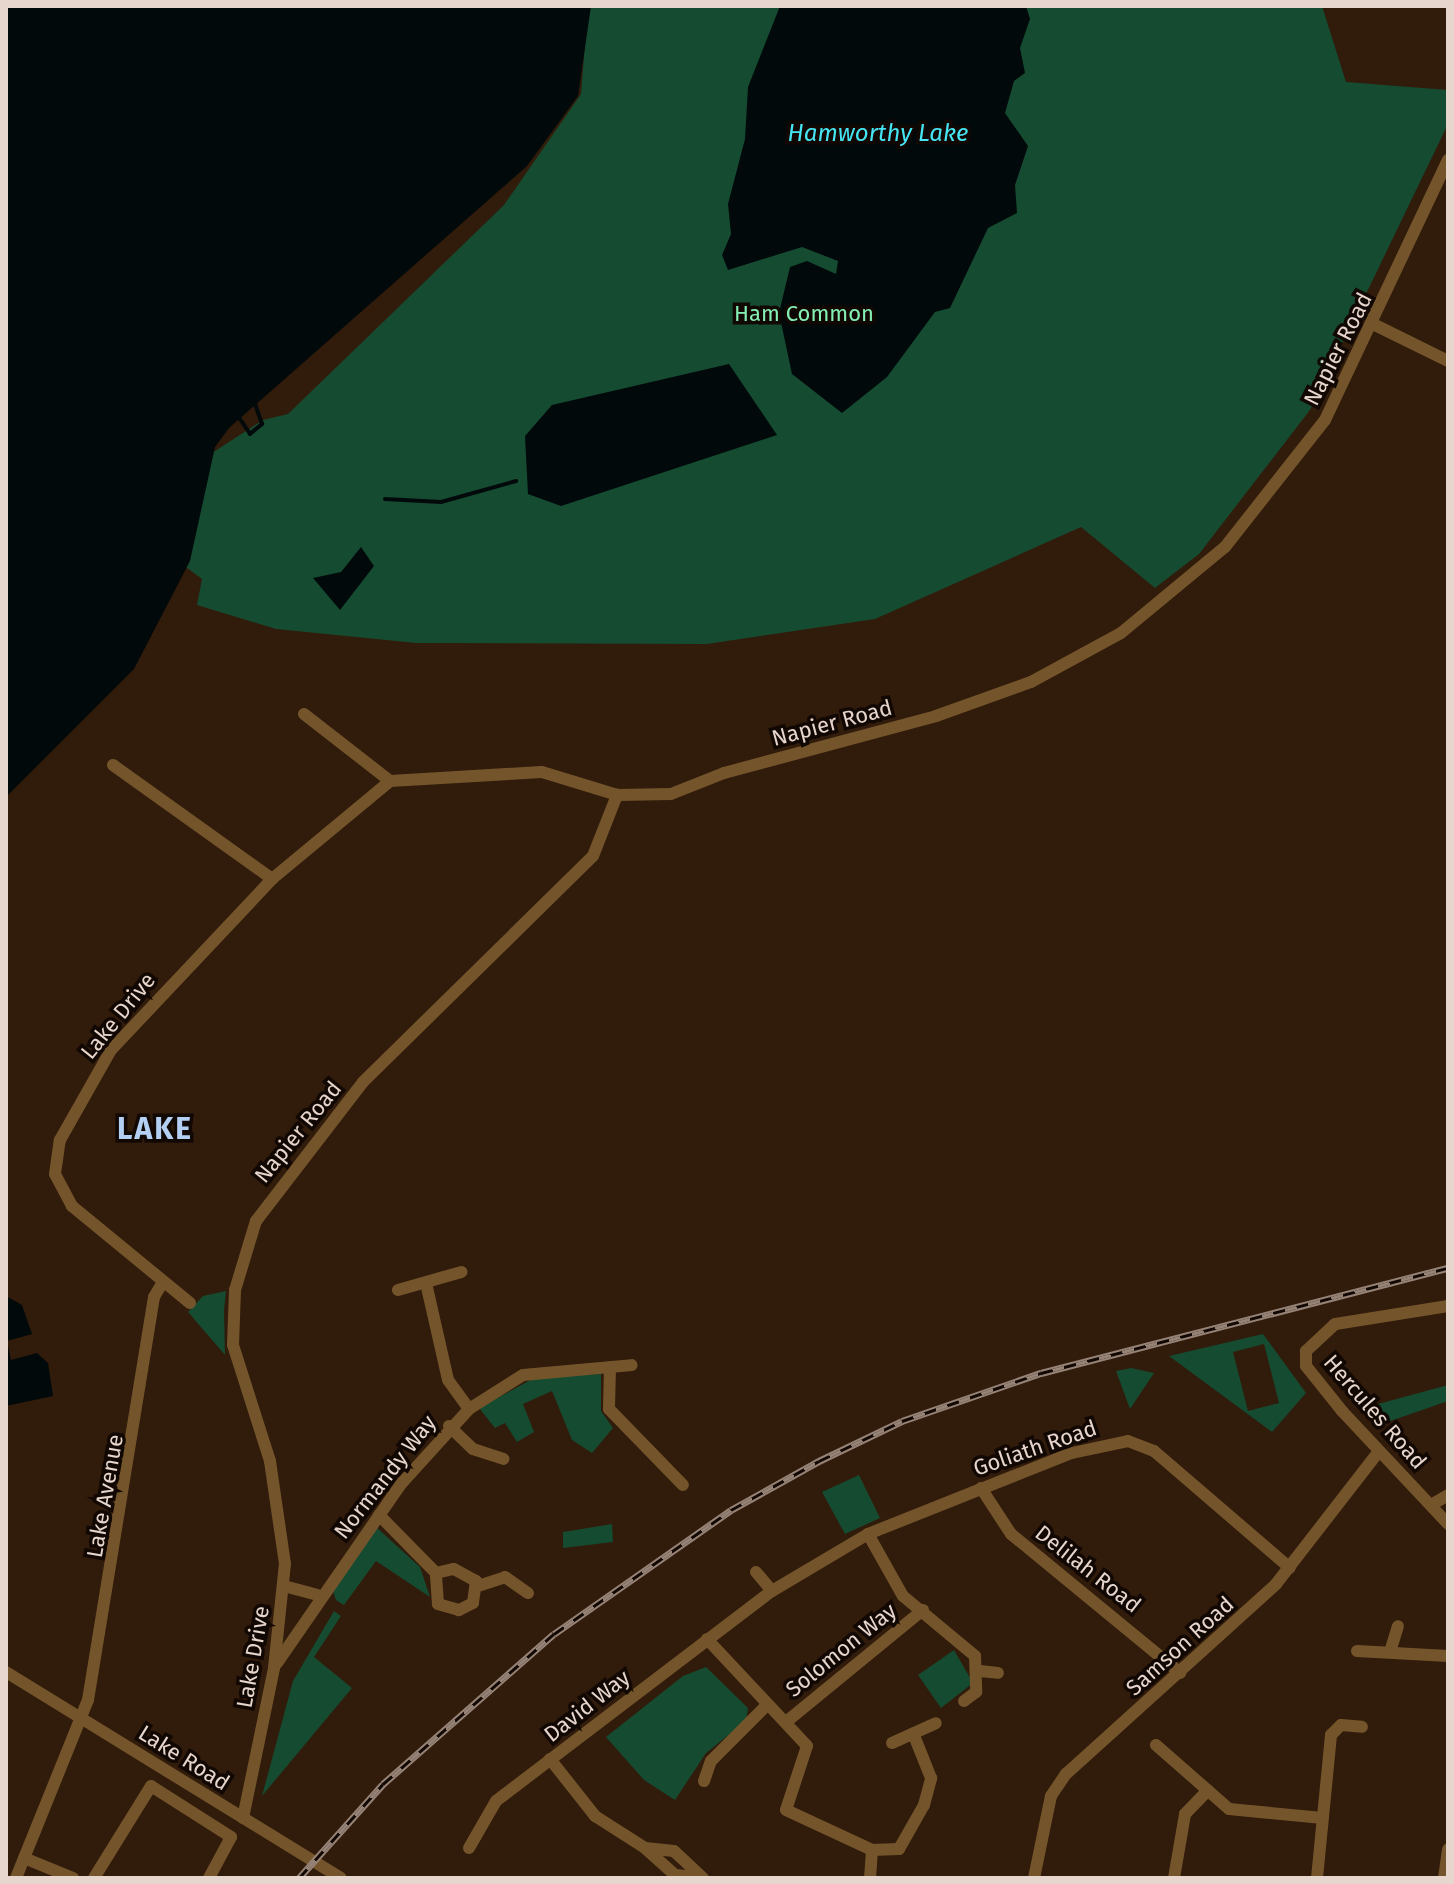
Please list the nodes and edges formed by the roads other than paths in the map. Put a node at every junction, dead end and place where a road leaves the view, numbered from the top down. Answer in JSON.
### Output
{"nodes":[{"id":1,"x":1448,"y":160,"type":"edge"},
{"id":2,"x":1373,"y":324,"type":"junction"},
{"id":3,"x":1448,"y":361,"type":"edge"},
{"id":4,"x":304,"y":714,"type":"dead end"},
{"id":5,"x":113,"y":765,"type":"dead end"},
{"id":6,"x":390,"y":781,"type":"junction"},
{"id":7,"x":617,"y":795,"type":"junction"},
{"id":8,"x":272,"y":879,"type":"junction"},
{"id":9,"x":461,"y":1272,"type":"dead end"},
{"id":10,"x":163,"y":1282,"type":"junction"},
{"id":11,"x":426,"y":1283,"type":"junction"},
{"id":12,"x":398,"y":1290,"type":"dead end"},
{"id":13,"x":190,"y":1303,"type":"dead end"},
{"id":14,"x":1448,"y":1306,"type":"edge"},
{"id":15,"x":233,"y":1317,"type":"joint"},
{"id":16,"x":632,"y":1365,"type":"dead end"},
{"id":17,"x":610,"y":1367,"type":"junction"},
{"id":18,"x":469,"y":1409,"type":"junction"},
{"id":19,"x":449,"y":1426,"type":"junction"},
{"id":20,"x":1379,"y":1451,"type":"junction"},
{"id":21,"x":503,"y":1459,"type":"dead end"},
{"id":22,"x":683,"y":1485,"type":"dead end"},
{"id":23,"x":981,"y":1488,"type":"junction"},
{"id":24,"x":1448,"y":1495,"type":"edge"},
{"id":25,"x":1431,"y":1505,"type":"junction"},
{"id":26,"x":379,"y":1515,"type":"junction"},
{"id":27,"x":1448,"y":1524,"type":"edge"},
{"id":28,"x":868,"y":1534,"type":"junction"},
{"id":29,"x":1290,"y":1568,"type":"junction"},
{"id":30,"x":756,"y":1572,"type":"dead end"},
{"id":31,"x":436,"y":1573,"type":"junction"},
{"id":32,"x":284,"y":1586,"type":"junction"},
{"id":33,"x":478,"y":1586,"type":"junction"},
{"id":34,"x":772,"y":1591,"type":"junction"},
{"id":35,"x":528,"y":1593,"type":"dead end"},
{"id":36,"x":317,"y":1595,"type":"junction"},
{"id":37,"x":923,"y":1610,"type":"junction"},
{"id":38,"x":748,"y":1611,"type":"joint"},
{"id":39,"x":1398,"y":1626,"type":"dead end"},
{"id":40,"x":707,"y":1639,"type":"junction"},
{"id":41,"x":1357,"y":1651,"type":"dead end"},
{"id":42,"x":1390,"y":1652,"type":"junction"},
{"id":43,"x":1448,"y":1656,"type":"edge"},
{"id":44,"x":274,"y":1668,"type":"junction"},
{"id":45,"x":980,"y":1671,"type":"junction"},
{"id":46,"x":6,"y":1672,"type":"edge"},
{"id":47,"x":998,"y":1673,"type":"dead end"},
{"id":48,"x":1180,"y":1673,"type":"junction"},
{"id":49,"x":964,"y":1701,"type":"dead end"},
{"id":50,"x":766,"y":1706,"type":"junction"},
{"id":51,"x":81,"y":1717,"type":"junction"},
{"id":52,"x":786,"y":1722,"type":"junction"},
{"id":53,"x":936,"y":1723,"type":"dead end"},
{"id":54,"x":1362,"y":1727,"type":"dead end"},
{"id":55,"x":913,"y":1733,"type":"junction"},
{"id":56,"x":892,"y":1743,"type":"dead end"},
{"id":57,"x":1156,"y":1745,"type":"dead end"},
{"id":58,"x":550,"y":1759,"type":"junction"},
{"id":59,"x":704,"y":1781,"type":"dead end"},
{"id":60,"x":1208,"y":1790,"type":"junction"},
{"id":61,"x":243,"y":1818,"type":"junction"},
{"id":62,"x":1323,"y":1818,"type":"junction"},
{"id":63,"x":469,"y":1848,"type":"dead end"},
{"id":64,"x":645,"y":1848,"type":"junction"},
{"id":65,"x":1448,"y":1849,"type":"edge"},
{"id":66,"x":872,"y":1850,"type":"junction"},
{"id":67,"x":24,"y":1858,"type":"junction"},
{"id":68,"x":16,"y":1878,"type":"edge"},
{"id":69,"x":73,"y":1878,"type":"edge"},
{"id":70,"x":94,"y":1878,"type":"edge"},
{"id":71,"x":209,"y":1878,"type":"edge"},
{"id":72,"x":341,"y":1878,"type":"edge"},
{"id":73,"x":701,"y":1878,"type":"edge"},
{"id":74,"x":870,"y":1878,"type":"edge"},
{"id":75,"x":1034,"y":1878,"type":"edge"},
{"id":76,"x":1174,"y":1878,"type":"edge"},
{"id":77,"x":1317,"y":1878,"type":"edge"},
{"id":78,"x":1444,"y":1878,"type":"edge"}],
"edges":[{"from":1,"to":2,"type":"street","name":"Napier Road"},
{"from":2,"to":3,"type":"street"},
{"from":2,"to":7,"type":"street","name":"Napier Road"},
{"from":4,"to":6,"type":"street"},
{"from":5,"to":8,"type":"street"},
{"from":6,"to":7,"type":"street"},
{"from":6,"to":8,"type":"street","name":"Lake Drive"},
{"from":7,"to":15,"type":"street","name":"Napier Road"},
{"from":8,"to":10,"type":"street","name":"Lake Drive"},
{"from":9,"to":11,"type":"street"},
{"from":10,"to":13,"type":"street","name":"Lake Drive"},
{"from":10,"to":51,"type":"street","name":"Lake Avenue"},
{"from":11,"to":12,"type":"street"},
{"from":11,"to":18,"type":"street"},
{"from":14,"to":20,"type":"street","name":"Hercules Road"},
{"from":15,"to":32,"type":"street","name":"Lake Drive"},
{"from":16,"to":17,"type":"street","name":"Normandy Way"},
{"from":17,"to":18,"type":"street","name":"Normandy Way"},
{"from":17,"to":22,"type":"street"},
{"from":18,"to":19,"type":"street","name":"Normandy Way"},
{"from":19,"to":21,"type":"street"},
{"from":19,"to":26,"type":"street","name":"Normandy Way"},
{"from":20,"to":25,"type":"street","name":"Hercules Road"},
{"from":20,"to":29,"type":"street","name":"Samson Road"},
{"from":23,"to":28,"type":"street","name":"Goliath Road"},
{"from":23,"to":29,"type":"street","name":"Goliath Road"},
{"from":23,"to":48,"type":"street","name":"Delilah Road"},
{"from":24,"to":25,"type":"street"},
{"from":25,"to":27,"type":"street","name":"Hercules Road"},
{"from":26,"to":31,"type":"street"},
{"from":26,"to":36,"type":"street","name":"Normandy Way"},
{"from":28,"to":34,"type":"street","name":"Goliath Road"},
{"from":28,"to":37,"type":"street"},
{"from":29,"to":48,"type":"street","name":"Samson Road"},
{"from":30,"to":34,"type":"street"},
{"from":31,"to":33,"type":"street"},
{"from":31,"to":33,"type":"street"},
{"from":32,"to":36,"type":"street"},
{"from":32,"to":44,"type":"street","name":"Lake Drive"},
{"from":33,"to":35,"type":"street"},
{"from":34,"to":38,"type":"street","name":"Goliath Road"},
{"from":36,"to":44,"type":"street","name":"Normandy Way"},
{"from":37,"to":45,"type":"street"},
{"from":37,"to":52,"type":"street","name":"Solomon Way"},
{"from":38,"to":40,"type":"street","name":"David Way"},
{"from":39,"to":42,"type":"street"},
{"from":40,"to":50,"type":"street"},
{"from":40,"to":58,"type":"street","name":"David Way"},
{"from":41,"to":42,"type":"street"},
{"from":42,"to":43,"type":"street"},
{"from":44,"to":61,"type":"street","name":"Lake Drive"},
{"from":45,"to":47,"type":"street"},
{"from":45,"to":49,"type":"street"},
{"from":46,"to":51,"type":"street","name":"Lake Road"},
{"from":48,"to":75,"type":"street","name":"Samson Road"},
{"from":50,"to":52,"type":"street"},
{"from":50,"to":59,"type":"street"},
{"from":51,"to":61,"type":"street","name":"Lake Road"},
{"from":51,"to":67,"type":"street","name":"Lake Avenue"},
{"from":52,"to":66,"type":"street"},
{"from":53,"to":55,"type":"street"},
{"from":54,"to":62,"type":"street"},
{"from":55,"to":56,"type":"street"},
{"from":55,"to":66,"type":"street"},
{"from":57,"to":60,"type":"street"},
{"from":58,"to":63,"type":"street","name":"David Way"},
{"from":58,"to":64,"type":"street"},
{"from":60,"to":62,"type":"street"},
{"from":60,"to":76,"type":"street"},
{"from":61,"to":72,"type":"street","name":"Lake Road"},
{"from":62,"to":77,"type":"street"},
{"from":64,"to":73,"type":"street"},
{"from":64,"to":73,"type":"street"},
{"from":65,"to":78,"type":"street"},
{"from":66,"to":74,"type":"street"},
{"from":67,"to":68,"type":"street","name":"Lake Avenue"},
{"from":67,"to":69,"type":"street"},
{"from":70,"to":71,"type":"street"}]}
